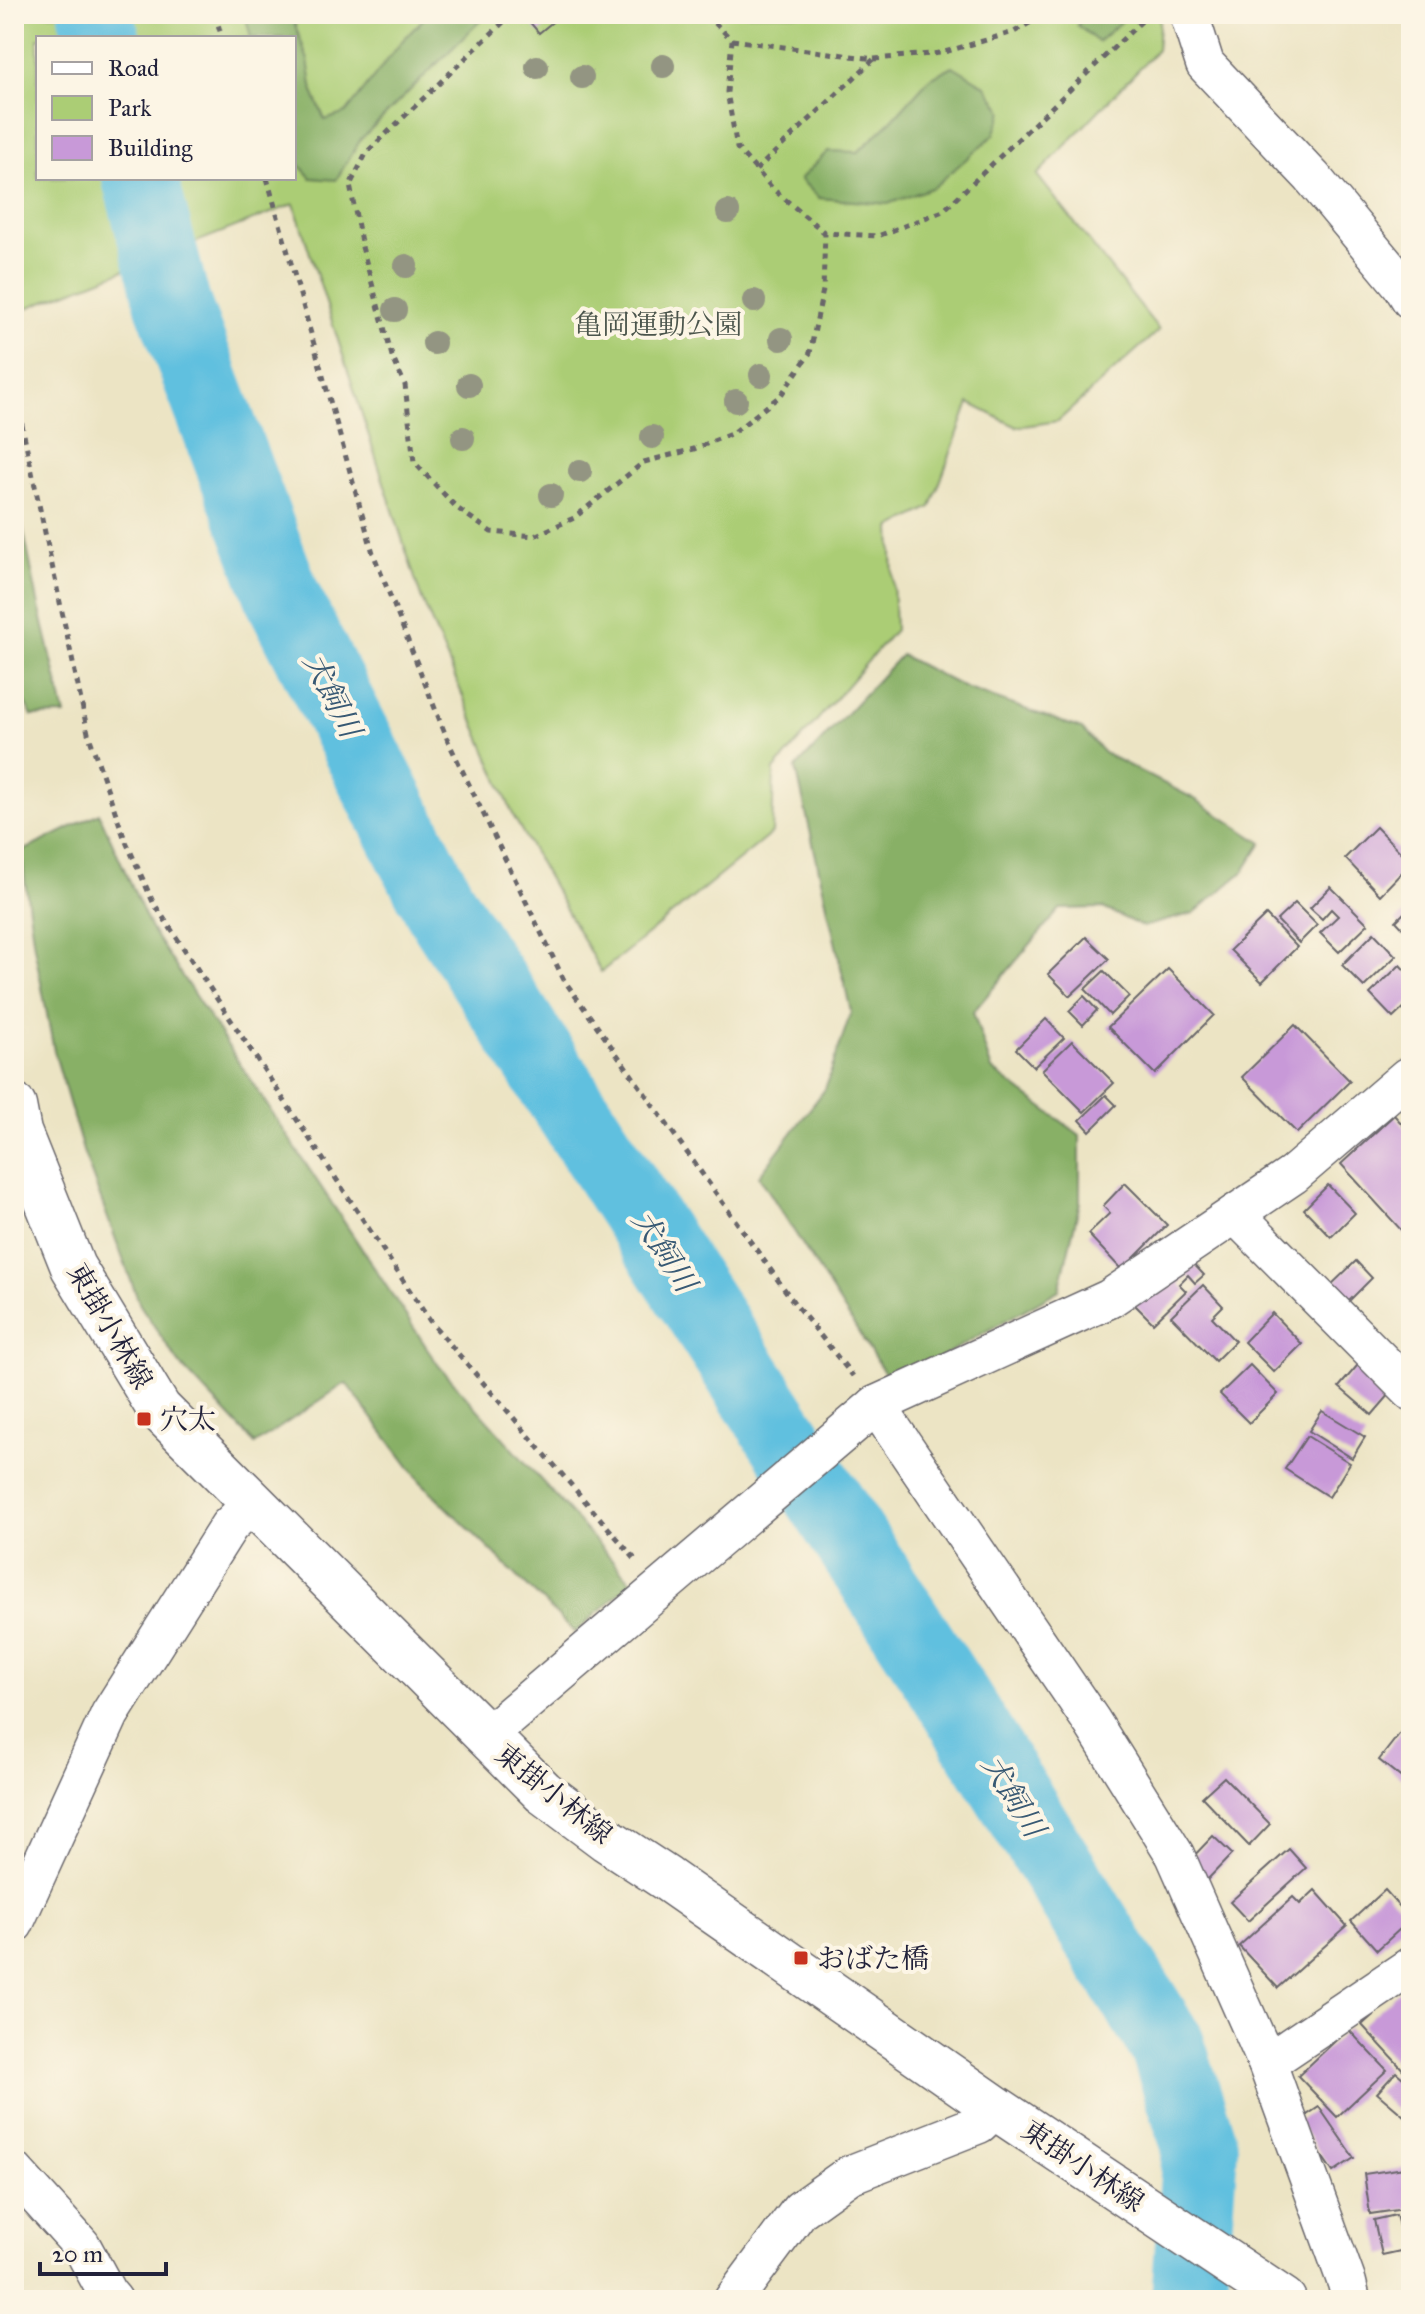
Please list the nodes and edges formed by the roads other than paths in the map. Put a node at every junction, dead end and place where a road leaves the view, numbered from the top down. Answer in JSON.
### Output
{"nodes":[{"id":1,"x":1189,"y":14,"type":"edge"},
{"id":2,"x":1411,"y":300,"type":"edge"},
{"id":3,"x":1411,"y":1077,"type":"edge"},
{"id":4,"x":14,"y":1106,"type":"edge"},
{"id":5,"x":1235,"y":1214,"type":"junction"},
{"id":6,"x":1411,"y":1391,"type":"edge"},
{"id":7,"x":863,"y":1416,"type":"junction"},
{"id":8,"x":253,"y":1503,"type":"junction"},
{"id":9,"x":485,"y":1737,"type":"junction"},
{"id":10,"x":25,"y":1868,"type":"edge"},
{"id":11,"x":14,"y":1924,"type":"edge"},
{"id":12,"x":1410,"y":1964,"type":"edge"},
{"id":13,"x":1267,"y":2063,"type":"junction"},
{"id":14,"x":1014,"y":2120,"type":"junction"},
{"id":15,"x":14,"y":2171,"type":"edge"},
{"id":16,"x":113,"y":2300,"type":"edge"},
{"id":17,"x":733,"y":2300,"type":"edge"},
{"id":18,"x":1284,"y":2300,"type":"edge"},
{"id":19,"x":1351,"y":2300,"type":"edge"}],
"edges":[{"from":1,"to":2,"type":"street"},
{"from":3,"to":5,"type":"street"},
{"from":4,"to":8,"type":"main road","name":"東掛小林線"},
{"from":5,"to":6,"type":"street"},
{"from":5,"to":7,"type":"street"},
{"from":7,"to":9,"type":"street"},
{"from":7,"to":13,"type":"street"},
{"from":8,"to":9,"type":"main road","name":"東掛小林線"},
{"from":8,"to":10,"type":"street"},
{"from":9,"to":14,"type":"main road","name":"東掛小林線"},
{"from":10,"to":11,"type":"street"},
{"from":12,"to":13,"type":"street"},
{"from":13,"to":19,"type":"street"},
{"from":14,"to":17,"type":"street"},
{"from":14,"to":18,"type":"main road","name":"東掛小林線"},
{"from":15,"to":16,"type":"street"}]}
